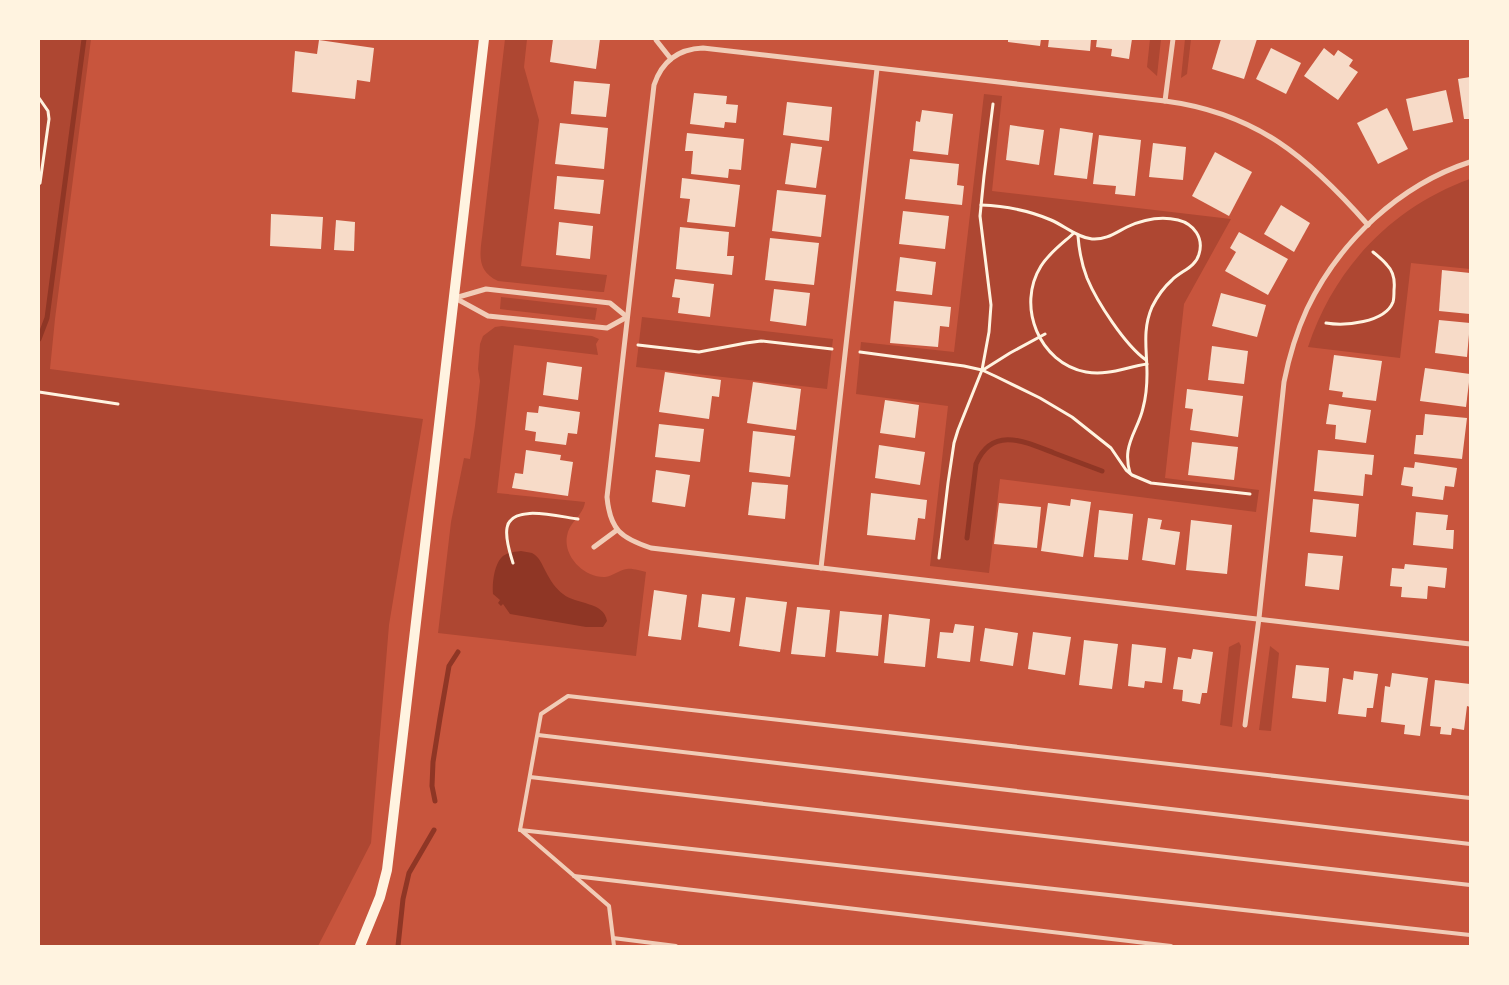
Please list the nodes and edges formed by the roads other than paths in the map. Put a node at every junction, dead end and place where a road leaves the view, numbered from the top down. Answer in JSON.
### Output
{"nodes":[{"id":1,"x":484,"y":39,"type":"edge"},
{"id":2,"x":1173,"y":39,"type":"edge"},
{"id":3,"x":656,"y":40,"type":"dead end"},
{"id":4,"x":671,"y":59,"type":"junction"},
{"id":5,"x":878,"y":69,"type":"junction"},
{"id":6,"x":1165,"y":101,"type":"junction"},
{"id":7,"x":1470,"y":162,"type":"edge"},
{"id":8,"x":1368,"y":225,"type":"junction"},
{"id":9,"x":455,"y":298,"type":"junction"},
{"id":10,"x":627,"y":317,"type":"junction"},
{"id":11,"x":617,"y":530,"type":"junction"},
{"id":12,"x":594,"y":547,"type":"dead end"},
{"id":13,"x":821,"y":568,"type":"junction"},
{"id":14,"x":1258,"y":618,"type":"junction"},
{"id":15,"x":1470,"y":644,"type":"edge"},
{"id":16,"x":1245,"y":725,"type":"dead end"},
{"id":17,"x":538,"y":735,"type":"junction"},
{"id":18,"x":530,"y":777,"type":"junction"},
{"id":19,"x":1470,"y":798,"type":"edge"},
{"id":20,"x":520,"y":830,"type":"junction"},
{"id":21,"x":1470,"y":844,"type":"edge"},
{"id":22,"x":574,"y":876,"type":"junction"},
{"id":23,"x":1470,"y":885,"type":"edge"},
{"id":24,"x":1470,"y":935,"type":"edge"},
{"id":25,"x":613,"y":938,"type":"junction"},
{"id":26,"x":360,"y":946,"type":"edge"},
{"id":27,"x":614,"y":946,"type":"edge"},
{"id":28,"x":676,"y":946,"type":"edge"},
{"id":29,"x":1171,"y":946,"type":"edge"}],
"edges":[{"from":1,"to":9,"type":"main road"},
{"from":2,"to":6,"type":"street"},
{"from":3,"to":4,"type":"street"},
{"from":4,"to":5,"type":"street"},
{"from":4,"to":10,"type":"street"},
{"from":5,"to":6,"type":"street"},
{"from":5,"to":13,"type":"street"},
{"from":6,"to":8,"type":"street"},
{"from":7,"to":8,"type":"street"},
{"from":8,"to":14,"type":"street"},
{"from":9,"to":10,"type":"street"},
{"from":9,"to":10,"type":"street"},
{"from":9,"to":26,"type":"main road"},
{"from":10,"to":11,"type":"street"},
{"from":11,"to":12,"type":"street"},
{"from":11,"to":13,"type":"street"},
{"from":13,"to":14,"type":"street"},
{"from":14,"to":15,"type":"street"},
{"from":14,"to":16,"type":"street"},
{"from":17,"to":18,"type":"lane"},
{"from":17,"to":19,"type":"lane"},
{"from":17,"to":21,"type":"lane"},
{"from":18,"to":20,"type":"lane"},
{"from":18,"to":23,"type":"lane"},
{"from":20,"to":22,"type":"lane"},
{"from":20,"to":24,"type":"lane"},
{"from":22,"to":25,"type":"lane"},
{"from":22,"to":29,"type":"lane"},
{"from":25,"to":27,"type":"lane"},
{"from":25,"to":28,"type":"lane"}]}
